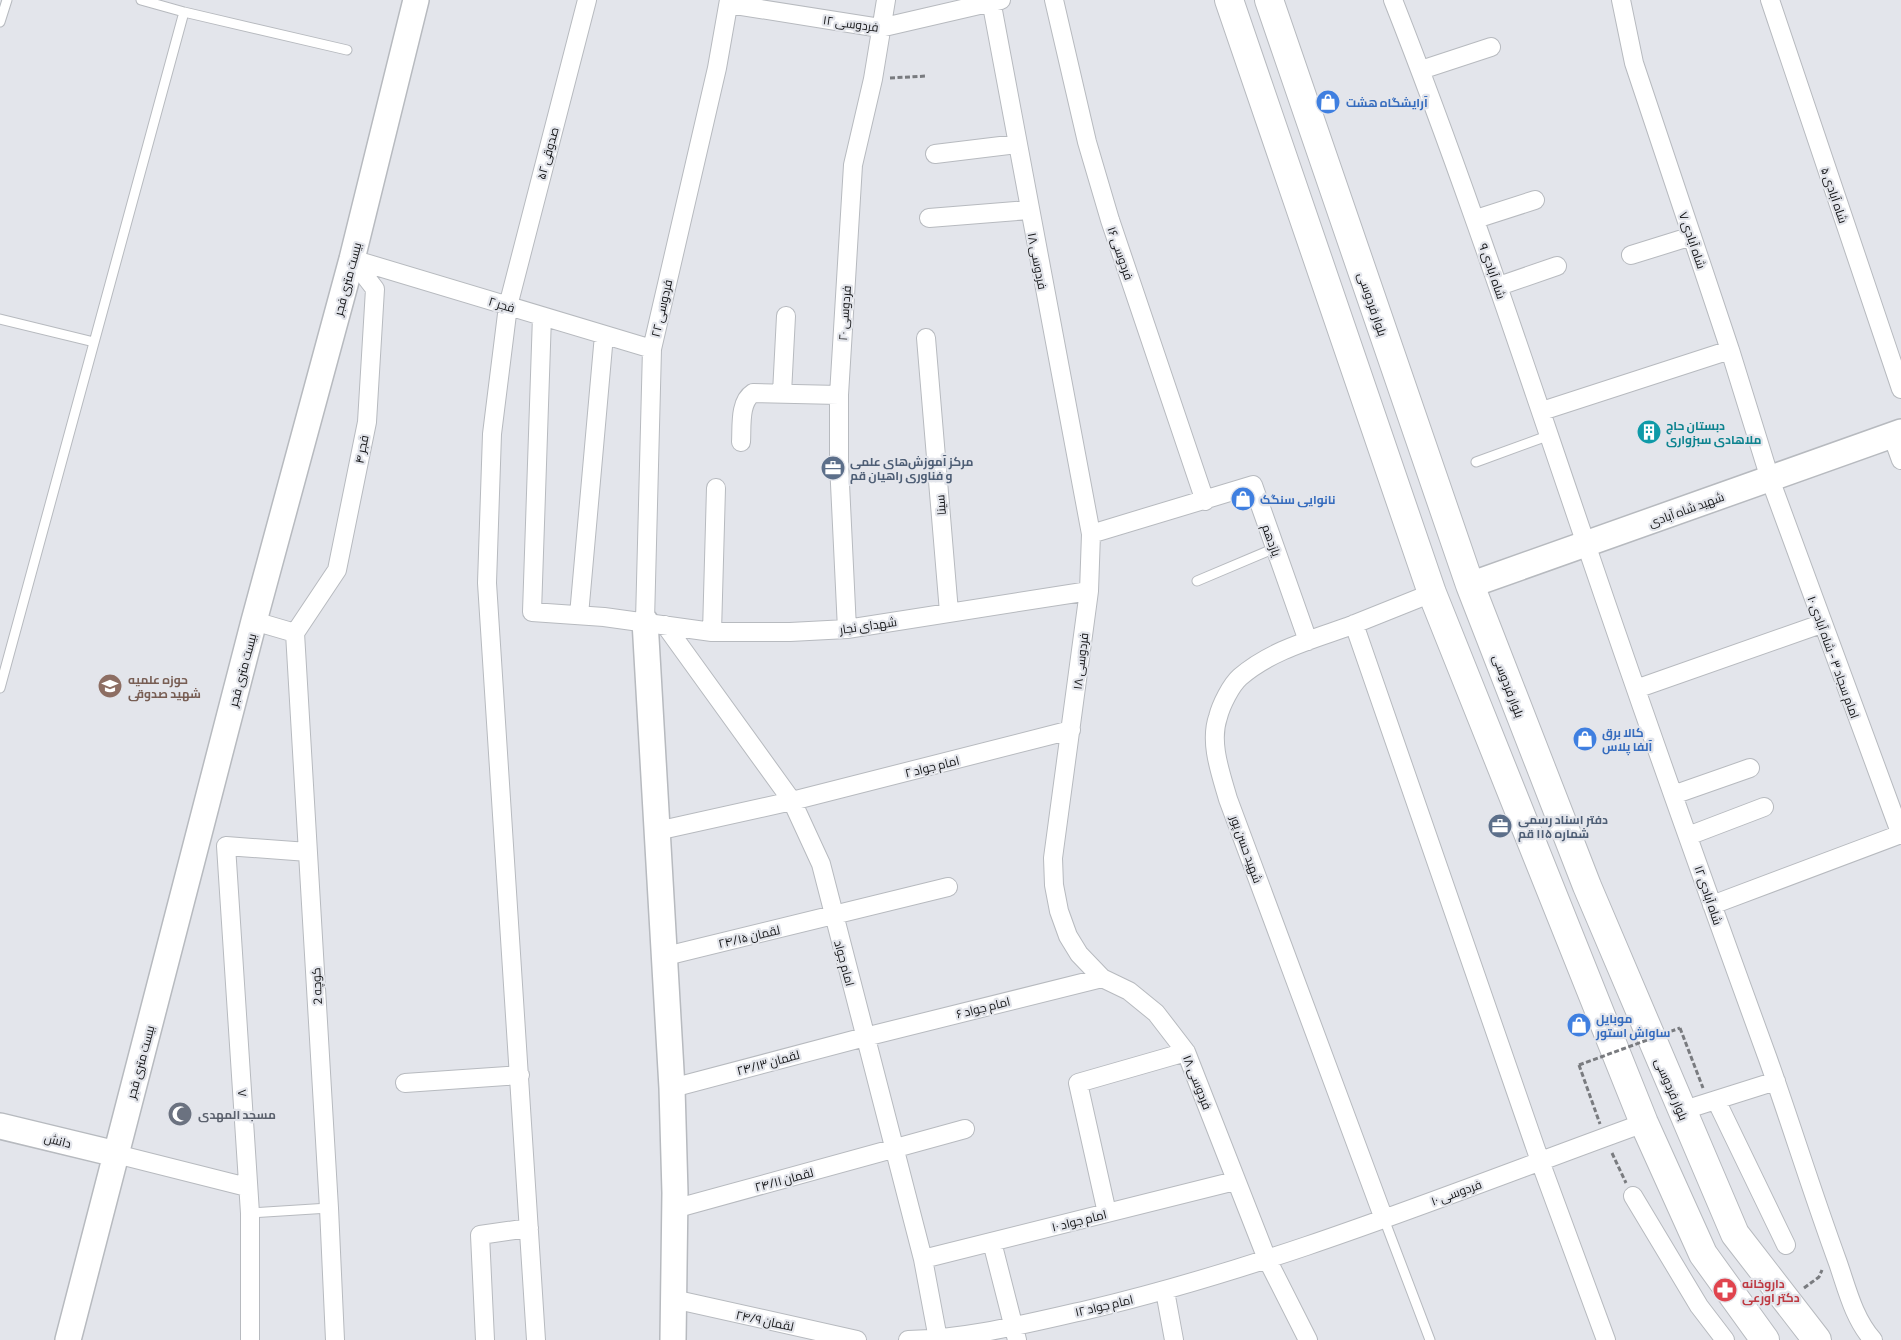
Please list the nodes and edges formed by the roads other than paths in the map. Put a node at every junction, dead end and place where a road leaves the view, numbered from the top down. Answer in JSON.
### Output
{"nodes":[{"id":1,"x":7,"y":0,"type":"edge"},
{"id":2,"x":141,"y":0,"type":"edge"},
{"id":3,"x":416,"y":0,"type":"edge"},
{"id":4,"x":587,"y":0,"type":"edge"},
{"id":5,"x":886,"y":0,"type":"edge"},
{"id":6,"x":1054,"y":0,"type":"edge"},
{"id":7,"x":1229,"y":0,"type":"edge"},
{"id":8,"x":1269,"y":0,"type":"edge"},
{"id":9,"x":1393,"y":0,"type":"edge"},
{"id":10,"x":1621,"y":0,"type":"edge"},
{"id":11,"x":1770,"y":0,"type":"edge"},
{"id":12,"x":994,"y":1,"type":"edge"},
{"id":13,"x":729,"y":2,"type":"edge"},
{"id":14,"x":184,"y":12,"type":"junction"},
{"id":15,"x":0,"y":22,"type":"edge"},
{"id":16,"x":880,"y":28,"type":"junction"},
{"id":17,"x":1491,"y":47,"type":"dead end"},
{"id":18,"x":347,"y":50,"type":"dead end"},
{"id":19,"x":1421,"y":70,"type":"junction"},
{"id":20,"x":1017,"y":144,"type":"junction"},
{"id":21,"x":935,"y":154,"type":"dead end"},
{"id":22,"x":1535,"y":200,"type":"dead end"},
{"id":23,"x":1029,"y":210,"type":"junction"},
{"id":24,"x":929,"y":218,"type":"dead end"},
{"id":25,"x":1476,"y":219,"type":"junction"},
{"id":26,"x":1692,"y":236,"type":"junction"},
{"id":27,"x":1631,"y":255,"type":"dead end"},
{"id":28,"x":352,"y":260,"type":"junction"},
{"id":29,"x":1557,"y":266,"type":"dead end"},
{"id":30,"x":1499,"y":286,"type":"junction"},
{"id":31,"x":508,"y":306,"type":"junction"},
{"id":32,"x":542,"y":316,"type":"junction"},
{"id":33,"x":786,"y":316,"type":"dead end"},
{"id":34,"x":0,"y":320,"type":"edge"},
{"id":35,"x":604,"y":335,"type":"junction"},
{"id":36,"x":926,"y":338,"type":"dead end"},
{"id":37,"x":94,"y":342,"type":"junction"},
{"id":38,"x":652,"y":348,"type":"junction"},
{"id":39,"x":1730,"y":350,"type":"junction"},
{"id":40,"x":1901,"y":389,"type":"edge"},
{"id":41,"x":782,"y":393,"type":"junction"},
{"id":42,"x":839,"y":395,"type":"junction"},
{"id":43,"x":1542,"y":411,"type":"junction"},
{"id":44,"x":1550,"y":434,"type":"junction"},
{"id":45,"x":1897,"y":434,"type":"edge"},
{"id":46,"x":741,"y":442,"type":"dead end"},
{"id":47,"x":1901,"y":460,"type":"edge"},
{"id":48,"x":1476,"y":462,"type":"dead end"},
{"id":49,"x":1770,"y":479,"type":"junction"},
{"id":50,"x":716,"y":488,"type":"dead end"},
{"id":51,"x":1205,"y":501,"type":"junction"},
{"id":52,"x":1090,"y":534,"type":"junction"},
{"id":53,"x":1586,"y":544,"type":"junction"},
{"id":54,"x":1275,"y":548,"type":"junction"},
{"id":55,"x":1197,"y":581,"type":"dead end"},
{"id":56,"x":1470,"y":585,"type":"junction"},
{"id":57,"x":1089,"y":591,"type":"junction"},
{"id":58,"x":1432,"y":593,"type":"junction"},
{"id":59,"x":949,"y":612,"type":"junction"},
{"id":60,"x":579,"y":615,"type":"junction"},
{"id":61,"x":254,"y":621,"type":"junction"},
{"id":62,"x":655,"y":623,"type":"junction"},
{"id":63,"x":1354,"y":624,"type":"junction"},
{"id":64,"x":1821,"y":624,"type":"junction"},
{"id":65,"x":847,"y":629,"type":"junction"},
{"id":66,"x":712,"y":632,"type":"junction"},
{"id":67,"x":296,"y":633,"type":"junction"},
{"id":68,"x":1308,"y":641,"type":"junction"},
{"id":69,"x":0,"y":688,"type":"edge"},
{"id":70,"x":1636,"y":689,"type":"junction"},
{"id":71,"x":1071,"y":730,"type":"junction"},
{"id":72,"x":1750,"y":768,"type":"dead end"},
{"id":73,"x":1673,"y":795,"type":"junction"},
{"id":74,"x":792,"y":801,"type":"junction"},
{"id":75,"x":1764,"y":807,"type":"dead end"},
{"id":76,"x":657,"y":831,"type":"junction"},
{"id":77,"x":1901,"y":834,"type":"edge"},
{"id":78,"x":1688,"y":836,"type":"junction"},
{"id":79,"x":308,"y":852,"type":"junction"},
{"id":80,"x":948,"y":887,"type":"dead end"},
{"id":81,"x":1712,"y":905,"type":"junction"},
{"id":82,"x":833,"y":916,"type":"junction"},
{"id":83,"x":666,"y":956,"type":"junction"},
{"id":84,"x":1102,"y":978,"type":"junction"},
{"id":85,"x":865,"y":1037,"type":"junction"},
{"id":86,"x":1186,"y":1052,"type":"junction"},
{"id":87,"x":520,"y":1075,"type":"junction"},
{"id":88,"x":1776,"y":1081,"type":"junction"},
{"id":89,"x":405,"y":1083,"type":"dead end"},
{"id":90,"x":672,"y":1088,"type":"junction"},
{"id":91,"x":1712,"y":1101,"type":"junction"},
{"id":92,"x":1681,"y":1111,"type":"junction"},
{"id":93,"x":1644,"y":1123,"type":"junction"},
{"id":94,"x":0,"y":1126,"type":"edge"},
{"id":95,"x":965,"y":1129,"type":"dead end"},
{"id":96,"x":894,"y":1149,"type":"junction"},
{"id":97,"x":116,"y":1154,"type":"junction"},
{"id":98,"x":1540,"y":1161,"type":"junction"},
{"id":99,"x":1235,"y":1181,"type":"junction"},
{"id":100,"x":247,"y":1187,"type":"junction"},
{"id":101,"x":1633,"y":1196,"type":"road end"},
{"id":102,"x":329,"y":1208,"type":"junction"},
{"id":103,"x":674,"y":1209,"type":"junction"},
{"id":104,"x":250,"y":1213,"type":"junction"},
{"id":105,"x":1107,"y":1213,"type":"junction"},
{"id":106,"x":1384,"y":1219,"type":"junction"},
{"id":107,"x":529,"y":1228,"type":"junction"},
{"id":108,"x":992,"y":1242,"type":"junction"},
{"id":109,"x":1786,"y":1245,"type":"dead end"},
{"id":110,"x":923,"y":1259,"type":"junction"},
{"id":111,"x":1268,"y":1259,"type":"junction"},
{"id":112,"x":1165,"y":1291,"type":"junction"},
{"id":113,"x":673,"y":1299,"type":"junction"},
{"id":114,"x":250,"y":1307,"type":"junction"},
{"id":115,"x":1016,"y":1333,"type":"edge"},
{"id":116,"x":938,"y":1339,"type":"edge"},
{"id":117,"x":68,"y":1340,"type":"edge"},
{"id":118,"x":242,"y":1340,"type":"edge"},
{"id":119,"x":250,"y":1340,"type":"edge"},
{"id":120,"x":335,"y":1340,"type":"edge"},
{"id":121,"x":485,"y":1340,"type":"edge"},
{"id":122,"x":536,"y":1340,"type":"edge"},
{"id":123,"x":673,"y":1340,"type":"edge"},
{"id":124,"x":857,"y":1340,"type":"edge"},
{"id":125,"x":908,"y":1340,"type":"edge"},
{"id":126,"x":1174,"y":1340,"type":"edge"},
{"id":127,"x":1308,"y":1340,"type":"edge"},
{"id":128,"x":1430,"y":1340,"type":"edge"},
{"id":129,"x":1606,"y":1340,"type":"edge"},
{"id":130,"x":1725,"y":1340,"type":"edge"},
{"id":131,"x":1765,"y":1340,"type":"edge"},
{"id":132,"x":1817,"y":1340,"type":"edge"},
{"id":133,"x":1873,"y":1340,"type":"edge"}],
"edges":[{"from":1,"to":15,"type":"lane"},
{"from":2,"to":14,"type":"lane"},
{"from":3,"to":28,"type":"street","name":"بیست متری فجر"},
{"from":4,"to":31,"type":"street","name":"صدوقی ۵۲"},
{"from":5,"to":16,"type":"street","name":"فردوسی ۲۰"},
{"from":6,"to":51,"type":"street","name":"فردوسی ۱۶"},
{"from":7,"to":58,"type":"main road"},
{"from":8,"to":56,"type":"main road","name":"بلوار فردوسی"},
{"from":9,"to":19,"type":"street","name":"شاه آبادی ۹"},
{"from":10,"to":26,"type":"street","name":"شاه آبادی ۷"},
{"from":11,"to":40,"type":"street","name":"شاه آبادی ۵"},
{"from":12,"to":16,"type":"street","name":"فردوسی ۱۲"},
{"from":12,"to":20,"type":"street","name":"فردوسی ۱۸"},
{"from":13,"to":16,"type":"street","name":"فردوسی ۱۲"},
{"from":13,"to":38,"type":"street","name":"فردوسی ۲۲"},
{"from":14,"to":18,"type":"lane"},
{"from":14,"to":37,"type":"lane"},
{"from":16,"to":42,"type":"street","name":"فردوسی ۲۰"},
{"from":17,"to":19,"type":"street"},
{"from":19,"to":25,"type":"street","name":"شاه آبادی ۹"},
{"from":20,"to":21,"type":"street"},
{"from":20,"to":23,"type":"street","name":"فردوسی ۱۸"},
{"from":22,"to":25,"type":"street"},
{"from":23,"to":24,"type":"street"},
{"from":23,"to":52,"type":"street","name":"فردوسی ۱۸"},
{"from":25,"to":30,"type":"street","name":"شاه آبادی ۹"},
{"from":26,"to":27,"type":"street"},
{"from":26,"to":39,"type":"street","name":"شاه آبادی ۷"},
{"from":28,"to":31,"type":"street","name":"فجر ۲"},
{"from":28,"to":61,"type":"street","name":"بیست متری فجر"},
{"from":28,"to":67,"type":"street","name":"فجر ۴"},
{"from":29,"to":30,"type":"street"},
{"from":30,"to":43,"type":"street","name":"شاه آبادی ۹"},
{"from":31,"to":32,"type":"street","name":"فجر ۲"},
{"from":31,"to":87,"type":"street","name":"صدوقی ۵۲"},
{"from":32,"to":35,"type":"street","name":"فجر ۲"},
{"from":32,"to":60,"type":"street","name":"شهدای نجار"},
{"from":33,"to":41,"type":"street"},
{"from":34,"to":37,"type":"lane"},
{"from":35,"to":38,"type":"street","name":"فجر ۲"},
{"from":35,"to":60,"type":"street"},
{"from":36,"to":59,"type":"street","name":"سینا"},
{"from":37,"to":69,"type":"lane"},
{"from":38,"to":62,"type":"street","name":"فردوسی ۲۲"},
{"from":39,"to":43,"type":"street"},
{"from":39,"to":49,"type":"street","name":"شاه آبادی ۷"},
{"from":41,"to":42,"type":"street"},
{"from":41,"to":46,"type":"street"},
{"from":42,"to":65,"type":"street","name":"فردوسی ۲۰"},
{"from":43,"to":44,"type":"street","name":"شاه آبادی ۹"},
{"from":44,"to":48,"type":"lane"},
{"from":44,"to":53,"type":"street","name":"شاه آبادی ۹"},
{"from":45,"to":47,"type":"street"},
{"from":45,"to":49,"type":"street","name":"شهید شاه آبادی"},
{"from":49,"to":53,"type":"street","name":"شهید شاه آبادی"},
{"from":49,"to":64,"type":"street","name":"امام سجاد ۳ - شاه آبادی ۱۰"},
{"from":50,"to":66,"type":"street"},
{"from":51,"to":52,"type":"street","name":"یازدهم"},
{"from":51,"to":54,"type":"street","name":"یازدهم"},
{"from":52,"to":57,"type":"street","name":"فردوسی ۱۸"},
{"from":53,"to":56,"type":"street","name":"شهید شاه آبادی"},
{"from":53,"to":70,"type":"street","name":"شاه آبادی ۱۲"},
{"from":54,"to":55,"type":"lane"},
{"from":54,"to":68,"type":"street","name":"یازدهم"},
{"from":56,"to":92,"type":"main road","name":"بلوار فردوسی"},
{"from":57,"to":59,"type":"street","name":"شهدای نجار"},
{"from":57,"to":71,"type":"street","name":"فردوسی ۱۸"},
{"from":58,"to":63,"type":"street","name":"شهید حسن پور"},
{"from":58,"to":93,"type":"main road"},
{"from":59,"to":65,"type":"street","name":"شهدای نجار"},
{"from":60,"to":62,"type":"street","name":"شهدای نجار"},
{"from":61,"to":67,"type":"street"},
{"from":61,"to":97,"type":"street","name":"بیست متری فجر"},
{"from":62,"to":66,"type":"street","name":"شهدای نجار"},
{"from":62,"to":74,"type":"street","name":"امام جواد"},
{"from":62,"to":76,"type":"street"},
{"from":63,"to":68,"type":"street","name":"شهید حسن پور"},
{"from":63,"to":98,"type":"street"},
{"from":64,"to":70,"type":"street"},
{"from":64,"to":77,"type":"street","name":"امام سجاد ۳ - شاه آبادی ۱۰"},
{"from":65,"to":66,"type":"street","name":"شهدای نجار"},
{"from":67,"to":79,"type":"street","name":"کوچه 2"},
{"from":68,"to":106,"type":"street","name":"شهید حسن پور"},
{"from":70,"to":73,"type":"street","name":"شاه آبادی ۱۲"},
{"from":71,"to":74,"type":"street","name":"امام جواد ۲"},
{"from":71,"to":84,"type":"street","name":"فردوسی ۱۸"},
{"from":72,"to":73,"type":"street"},
{"from":73,"to":78,"type":"street","name":"شاه آبادی ۱۲"},
{"from":74,"to":76,"type":"street","name":"امام جواد ۲"},
{"from":74,"to":82,"type":"street","name":"امام جواد"},
{"from":75,"to":78,"type":"street"},
{"from":76,"to":83,"type":"street"},
{"from":77,"to":81,"type":"street"},
{"from":78,"to":81,"type":"street","name":"شاه آبادی ۱۲"},
{"from":79,"to":100,"type":"street","name":"۸"},
{"from":79,"to":102,"type":"street","name":"کوچه 2"},
{"from":80,"to":82,"type":"street","name":"لقمان ۲۴/۱۵"},
{"from":81,"to":88,"type":"street","name":"شاه آبادی ۱۲"},
{"from":82,"to":83,"type":"street","name":"لقمان ۲۴/۱۵"},
{"from":82,"to":85,"type":"street","name":"امام جواد"},
{"from":83,"to":90,"type":"street"},
{"from":84,"to":85,"type":"street","name":"امام جواد ۶"},
{"from":84,"to":86,"type":"street","name":"فردوسی ۱۸"},
{"from":85,"to":90,"type":"street","name":"لقمان ۲۴/۱۳"},
{"from":85,"to":96,"type":"street","name":"امام جواد"},
{"from":86,"to":99,"type":"street","name":"فردوسی ۱۸"},
{"from":86,"to":105,"type":"street"},
{"from":87,"to":89,"type":"street"},
{"from":87,"to":107,"type":"street","name":"صدوقی ۵۲"},
{"from":88,"to":91,"type":"street"},
{"from":88,"to":133,"type":"street","name":"شاه آبادی ۱۲"},
{"from":90,"to":103,"type":"street"},
{"from":91,"to":92,"type":"street"},
{"from":91,"to":109,"type":"street"},
{"from":92,"to":132,"type":"main road","name":"بلوار فردوسی"},
{"from":93,"to":98,"type":"street","name":"فردوسی ۱۰"},
{"from":93,"to":131,"type":"main road"},
{"from":94,"to":97,"type":"street","name":"دانش"},
{"from":95,"to":96,"type":"street","name":"لقمان ۲۴/۱۱"},
{"from":96,"to":103,"type":"street","name":"لقمان ۲۴/۱۱"},
{"from":96,"to":110,"type":"street","name":"امام جواد"},
{"from":97,"to":100,"type":"street"},
{"from":97,"to":117,"type":"street","name":"بیست متری فجر"},
{"from":98,"to":106,"type":"street","name":"فردوسی ۱۰"},
{"from":98,"to":129,"type":"street"},
{"from":99,"to":105,"type":"street","name":"امام جواد ۱۰"},
{"from":99,"to":111,"type":"street","name":"فردوسی ۱۸"},
{"from":100,"to":104,"type":"street","name":"۸"},
{"from":101,"to":130,"type":"street"},
{"from":102,"to":104,"type":"lane"},
{"from":102,"to":120,"type":"street","name":"کوچه 2"},
{"from":103,"to":113,"type":"street"},
{"from":104,"to":114,"type":"street","name":"۸"},
{"from":105,"to":108,"type":"street","name":"امام جواد ۱۰"},
{"from":106,"to":111,"type":"street","name":"فردوسی ۱۰"},
{"from":106,"to":128,"type":"lane"},
{"from":107,"to":121,"type":"street"},
{"from":107,"to":122,"type":"street","name":"صدوقی ۵۲"},
{"from":108,"to":110,"type":"street","name":"امام جواد ۱۰"},
{"from":108,"to":115,"type":"street"},
{"from":110,"to":116,"type":"street","name":"امام جواد"},
{"from":111,"to":112,"type":"street","name":"امام جواد ۱۲"},
{"from":111,"to":127,"type":"street","name":"فردوسی ۱۸"},
{"from":112,"to":115,"type":"street","name":"امام جواد ۱۲"},
{"from":112,"to":126,"type":"street"},
{"from":113,"to":123,"type":"street"},
{"from":113,"to":124,"type":"street","name":"لقمان ۲۴/۹"},
{"from":114,"to":118,"type":"street"},
{"from":114,"to":119,"type":"street","name":"۸"},
{"from":115,"to":116,"type":"street","name":"امام جواد ۱۲"},
{"from":116,"to":125,"type":"street"}]}
